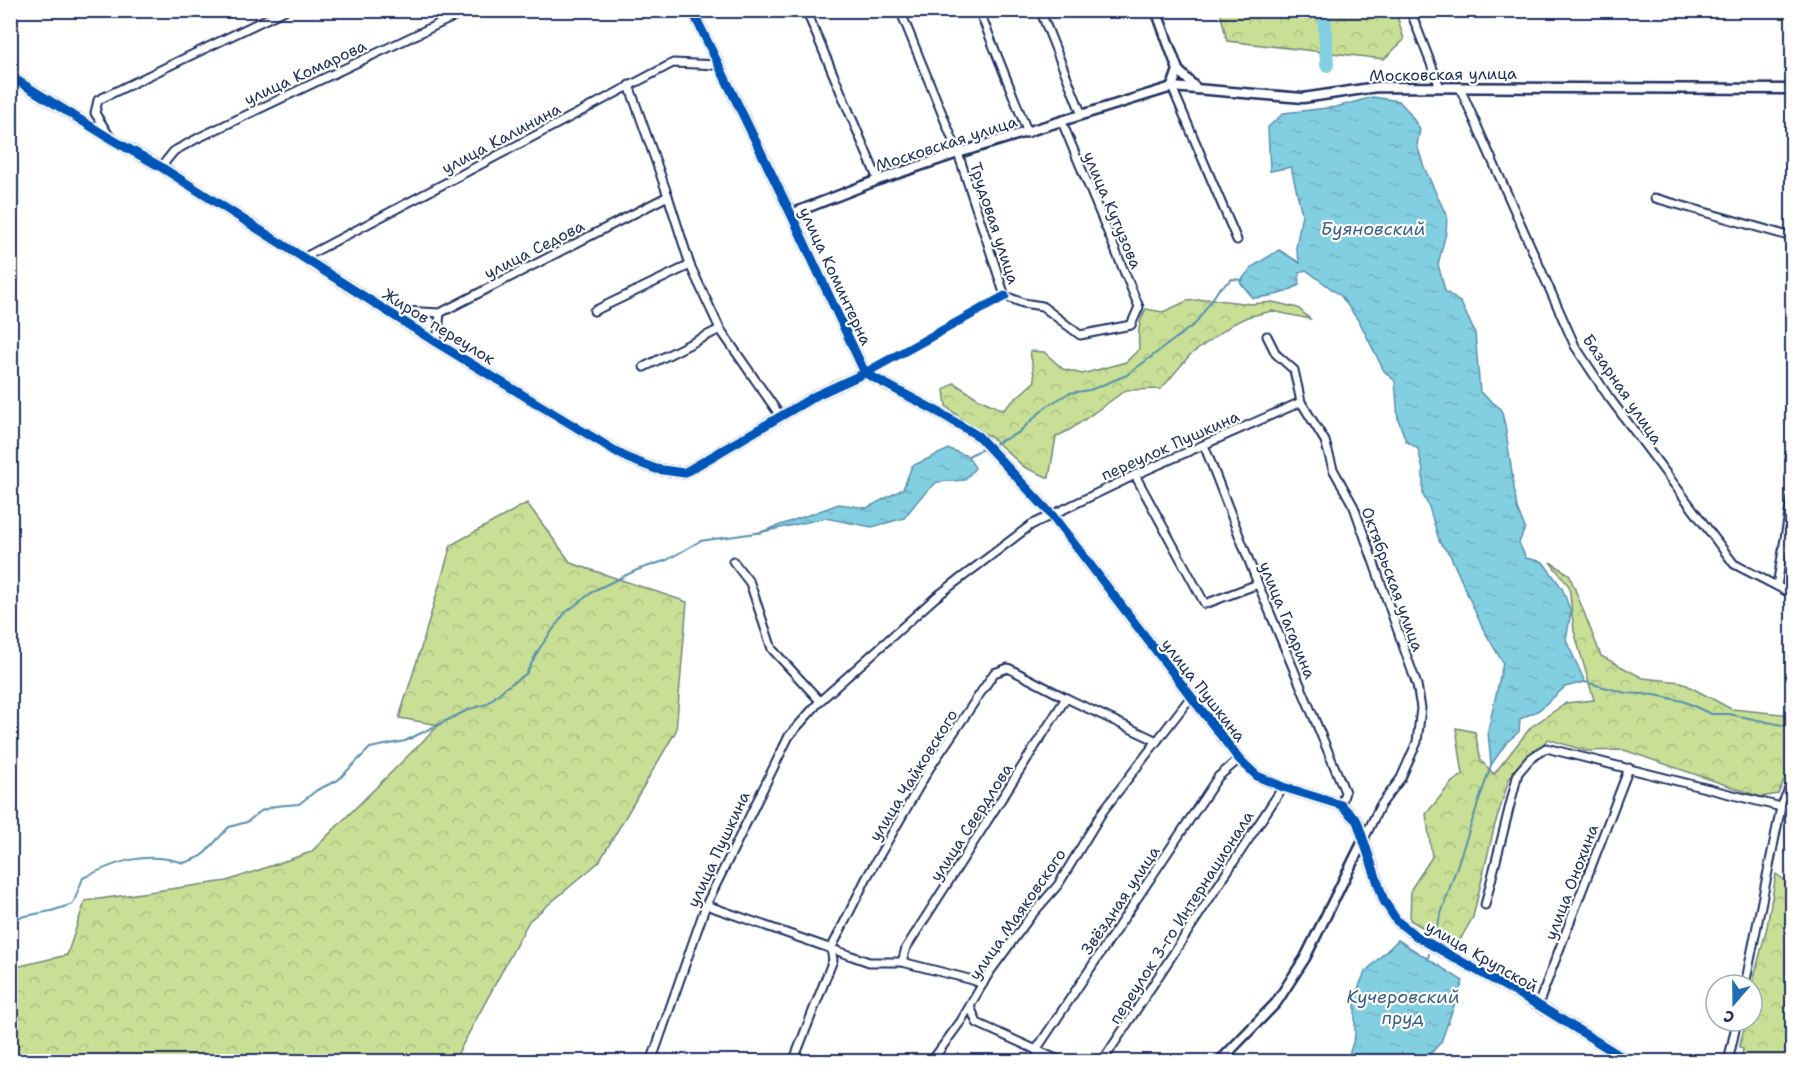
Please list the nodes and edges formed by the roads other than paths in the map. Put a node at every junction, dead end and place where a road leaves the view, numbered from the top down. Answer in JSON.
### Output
{"nodes":[{"id":1,"x":285,"y":10,"type":"edge"},
{"id":2,"x":468,"y":10,"type":"edge"},
{"id":3,"x":692,"y":10,"type":"edge"},
{"id":4,"x":806,"y":10,"type":"edge"},
{"id":5,"x":900,"y":10,"type":"edge"},
{"id":6,"x":979,"y":10,"type":"edge"},
{"id":7,"x":1040,"y":10,"type":"edge"},
{"id":8,"x":1156,"y":10,"type":"edge"},
{"id":9,"x":1410,"y":10,"type":"edge"},
{"id":10,"x":718,"y":65,"type":"junction"},
{"id":11,"x":1178,"y":70,"type":"junction"},
{"id":12,"x":10,"y":76,"type":"edge"},
{"id":13,"x":629,"y":85,"type":"junction"},
{"id":14,"x":1172,"y":87,"type":"junction"},
{"id":15,"x":1440,"y":87,"type":"junction"},
{"id":16,"x":1460,"y":88,"type":"junction"},
{"id":17,"x":1197,"y":89,"type":"junction"},
{"id":18,"x":1792,"y":89,"type":"edge"},
{"id":19,"x":1082,"y":114,"type":"junction"},
{"id":20,"x":1062,"y":122,"type":"junction"},
{"id":21,"x":1028,"y":133,"type":"junction"},
{"id":22,"x":111,"y":139,"type":"junction"},
{"id":23,"x":958,"y":153,"type":"junction"},
{"id":24,"x":161,"y":167,"type":"junction"},
{"id":25,"x":878,"y":180,"type":"junction"},
{"id":26,"x":668,"y":196,"type":"junction"},
{"id":27,"x":1655,"y":198,"type":"dead end"},
{"id":28,"x":791,"y":213,"type":"junction"},
{"id":29,"x":1792,"y":237,"type":"edge"},
{"id":30,"x":1237,"y":240,"type":"dead end"},
{"id":31,"x":303,"y":258,"type":"junction"},
{"id":32,"x":690,"y":265,"type":"junction"},
{"id":33,"x":1005,"y":296,"type":"junction"},
{"id":34,"x":384,"y":310,"type":"junction"},
{"id":35,"x":594,"y":311,"type":"dead end"},
{"id":36,"x":440,"y":312,"type":"junction"},
{"id":37,"x":720,"y":329,"type":"junction"},
{"id":38,"x":1267,"y":336,"type":"dead end"},
{"id":39,"x":436,"y":343,"type":"junction"},
{"id":40,"x":644,"y":367,"type":"dead end"},
{"id":41,"x":865,"y":373,"type":"junction"},
{"id":42,"x":1301,"y":402,"type":"junction"},
{"id":43,"x":781,"y":417,"type":"junction"},
{"id":44,"x":1204,"y":445,"type":"junction"},
{"id":45,"x":1136,"y":475,"type":"junction"},
{"id":46,"x":1792,"y":496,"type":"edge"},
{"id":47,"x":1052,"y":515,"type":"junction"},
{"id":48,"x":733,"y":561,"type":"dead end"},
{"id":49,"x":1258,"y":584,"type":"junction"},
{"id":50,"x":1777,"y":586,"type":"junction"},
{"id":51,"x":1792,"y":594,"type":"edge"},
{"id":52,"x":1066,"y":698,"type":"junction"},
{"id":53,"x":1190,"y":698,"type":"junction"},
{"id":54,"x":820,"y":701,"type":"junction"},
{"id":55,"x":1157,"y":741,"type":"junction"},
{"id":56,"x":1239,"y":759,"type":"junction"},
{"id":57,"x":1629,"y":768,"type":"junction"},
{"id":58,"x":1792,"y":782,"type":"edge"},
{"id":59,"x":1283,"y":787,"type":"junction"},
{"id":60,"x":1341,"y":805,"type":"junction"},
{"id":61,"x":1781,"y":807,"type":"junction"},
{"id":62,"x":1364,"y":839,"type":"junction"},
{"id":63,"x":706,"y":905,"type":"junction"},
{"id":64,"x":1485,"y":905,"type":"dead end"},
{"id":65,"x":831,"y":949,"type":"junction"},
{"id":66,"x":902,"y":962,"type":"junction"},
{"id":67,"x":1747,"y":973,"type":"edge"},
{"id":68,"x":983,"y":984,"type":"junction"},
{"id":69,"x":1538,"y":1005,"type":"junction"},
{"id":70,"x":970,"y":1006,"type":"junction"},
{"id":71,"x":1734,"y":1033,"type":"edge"},
{"id":72,"x":1036,"y":1050,"type":"junction"},
{"id":73,"x":1626,"y":1060,"type":"edge"},
{"id":74,"x":651,"y":1062,"type":"edge"},
{"id":75,"x":793,"y":1062,"type":"edge"},
{"id":76,"x":931,"y":1062,"type":"edge"},
{"id":77,"x":1041,"y":1062,"type":"edge"},
{"id":78,"x":1063,"y":1062,"type":"edge"},
{"id":79,"x":1102,"y":1062,"type":"edge"},
{"id":80,"x":1219,"y":1062,"type":"edge"},
{"id":81,"x":1728,"y":1062,"type":"edge"}],
"edges":[{"from":1,"to":22,"type":"street"},
{"from":2,"to":24,"type":"street","name":"улица Комарова"},
{"from":3,"to":10,"type":"street","name":"улица Коминтерна"},
{"from":4,"to":25,"type":"street"},
{"from":5,"to":23,"type":"street","name":"Трудовая улица"},
{"from":6,"to":21,"type":"street"},
{"from":7,"to":19,"type":"street"},
{"from":8,"to":11,"type":"street"},
{"from":9,"to":15,"type":"street"},
{"from":10,"to":13,"type":"street","name":"улица Калинина"},
{"from":10,"to":28,"type":"street","name":"улица Коминтерна"},
{"from":11,"to":14,"type":"street"},
{"from":11,"to":17,"type":"street"},
{"from":12,"to":22,"type":"street","name":"Жиров переулок"},
{"from":13,"to":26,"type":"street"},
{"from":13,"to":31,"type":"street","name":"улица Калинина"},
{"from":14,"to":17,"type":"street","name":"Московская улица"},
{"from":14,"to":19,"type":"street","name":"Московская улица"},
{"from":14,"to":30,"type":"street"},
{"from":15,"to":16,"type":"street","name":"Московская улица"},
{"from":15,"to":17,"type":"street","name":"Московская улица"},
{"from":16,"to":18,"type":"street","name":"Московская улица"},
{"from":16,"to":50,"type":"street","name":"Базарная улица"},
{"from":19,"to":20,"type":"street","name":"Московская улица"},
{"from":20,"to":21,"type":"street","name":"Московская улица"},
{"from":20,"to":33,"type":"street","name":"улица Кутузова"},
{"from":21,"to":23,"type":"street","name":"Московская улица"},
{"from":22,"to":24,"type":"street","name":"Жиров переулок"},
{"from":23,"to":25,"type":"street","name":"Московская улица"},
{"from":23,"to":33,"type":"street","name":"Трудовая улица"},
{"from":24,"to":31,"type":"street","name":"Жиров переулок"},
{"from":25,"to":28,"type":"street","name":"Московская улица"},
{"from":26,"to":32,"type":"street"},
{"from":26,"to":36,"type":"street","name":"улица Седова"},
{"from":27,"to":29,"type":"street"},
{"from":28,"to":41,"type":"street","name":"улица Коминтерна"},
{"from":31,"to":34,"type":"street","name":"Жиров переулок"},
{"from":32,"to":35,"type":"street"},
{"from":32,"to":37,"type":"street"},
{"from":33,"to":41,"type":"street","name":"Трудовая улица"},
{"from":34,"to":36,"type":"street"},
{"from":34,"to":39,"type":"street","name":"Жиров переулок"},
{"from":36,"to":39,"type":"street"},
{"from":37,"to":40,"type":"street"},
{"from":37,"to":43,"type":"street"},
{"from":38,"to":42,"type":"street","name":"Октябрьская улица"},
{"from":39,"to":43,"type":"street","name":"Жиров переулок"},
{"from":41,"to":43,"type":"street","name":"Жиров переулок"},
{"from":41,"to":47,"type":"street"},
{"from":42,"to":44,"type":"street","name":"переулок Пушкина"},
{"from":42,"to":62,"type":"street","name":"Октябрьская улица"},
{"from":44,"to":45,"type":"street","name":"переулок Пушкина"},
{"from":44,"to":49,"type":"street","name":"улица Гагарина"},
{"from":45,"to":47,"type":"street","name":"переулок Пушкина"},
{"from":45,"to":49,"type":"street"},
{"from":46,"to":50,"type":"street"},
{"from":47,"to":53,"type":"street","name":"улица Пушкина"},
{"from":47,"to":54,"type":"street","name":"улица Пушкина"},
{"from":48,"to":54,"type":"street"},
{"from":49,"to":60,"type":"street","name":"улица Гагарина"},
{"from":50,"to":51,"type":"street","name":"Базарная улица"},
{"from":52,"to":55,"type":"street","name":"улица Чайковского"},
{"from":52,"to":65,"type":"street","name":"улица Чайковского"},
{"from":52,"to":66,"type":"street","name":"улица Свердлова"},
{"from":53,"to":55,"type":"street","name":"улица Маяковского"},
{"from":53,"to":56,"type":"street","name":"улица Пушкина"},
{"from":54,"to":63,"type":"street","name":"улица Пушкина"},
{"from":55,"to":68,"type":"street","name":"улица Маяковского"},
{"from":56,"to":59,"type":"street","name":"улица Пушкина"},
{"from":56,"to":72,"type":"street","name":"Звёздная улица"},
{"from":57,"to":61,"type":"street"},
{"from":57,"to":64,"type":"street"},
{"from":57,"to":69,"type":"street","name":"улица Онохина"},
{"from":58,"to":61,"type":"street"},
{"from":59,"to":60,"type":"street","name":"улица Пушкина"},
{"from":59,"to":79,"type":"street","name":"переулок 3-го Интернационала"},
{"from":60,"to":62,"type":"street"},
{"from":61,"to":67,"type":"street"},
{"from":62,"to":69,"type":"street","name":"улица Крупской"},
{"from":62,"to":80,"type":"street"},
{"from":63,"to":65,"type":"street"},
{"from":63,"to":74,"type":"street","name":"улица Пушкина"},
{"from":65,"to":66,"type":"street"},
{"from":65,"to":75,"type":"street","name":"улица Чайковского"},
{"from":66,"to":68,"type":"street"},
{"from":68,"to":70,"type":"street","name":"улица Маяковского"},
{"from":69,"to":73,"type":"street","name":"улица Крупской"},
{"from":70,"to":72,"type":"street"},
{"from":70,"to":76,"type":"street","name":"улица Маяковского"},
{"from":71,"to":81,"type":"street"},
{"from":72,"to":77,"type":"street"},
{"from":72,"to":78,"type":"street"}]}
